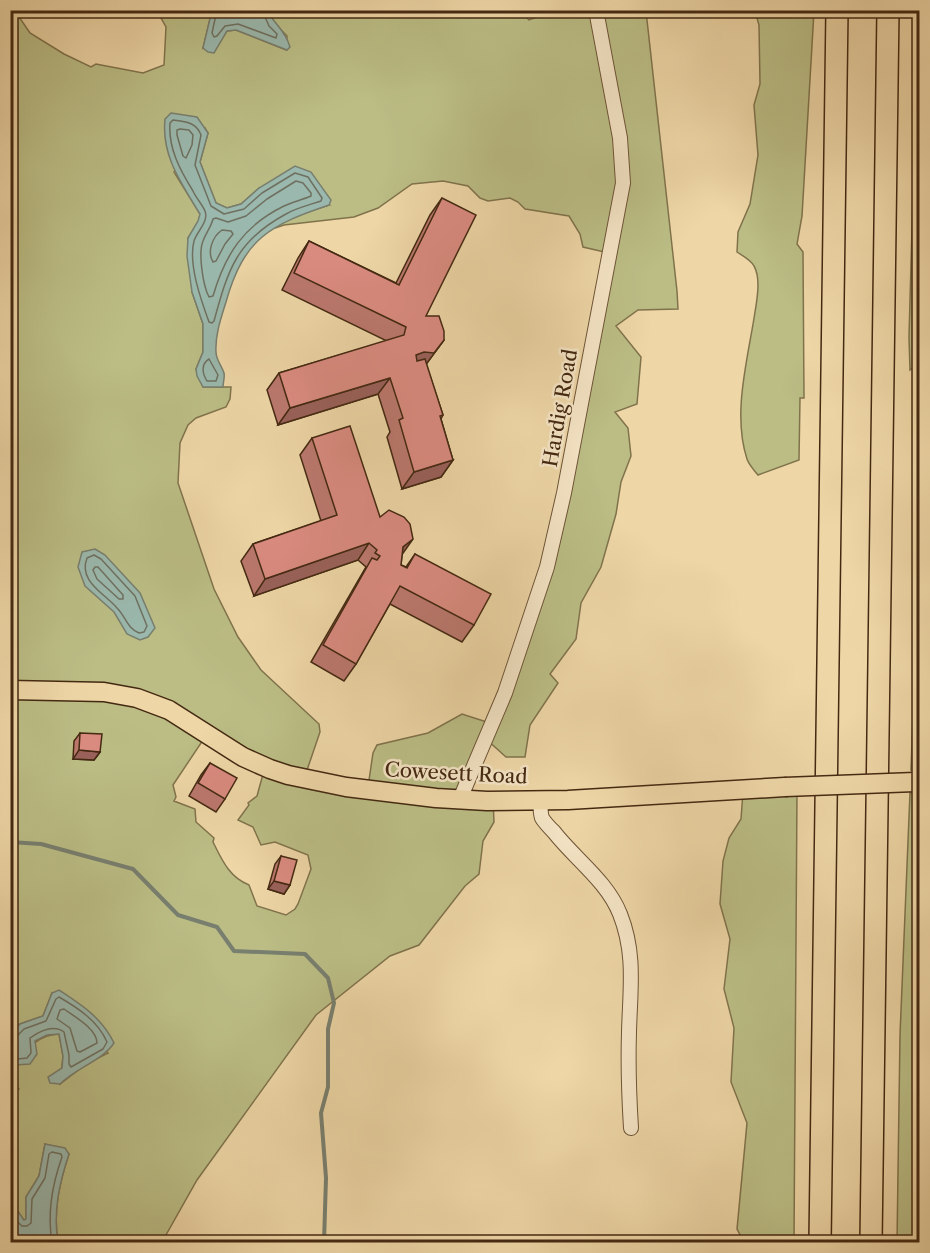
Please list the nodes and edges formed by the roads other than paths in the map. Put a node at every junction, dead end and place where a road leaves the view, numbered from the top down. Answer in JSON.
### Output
{"nodes":[{"id":1,"x":596,"y":10,"type":"edge"},
{"id":2,"x":837,"y":10,"type":"edge"},
{"id":3,"x":888,"y":10,"type":"edge"},
{"id":4,"x":10,"y":690,"type":"edge"},
{"id":5,"x":917,"y":782,"type":"edge"},
{"id":6,"x":460,"y":799,"type":"junction"},
{"id":7,"x":540,"y":800,"type":"junction"},
{"id":8,"x":631,"y":1128,"type":"dead end"},
{"id":9,"x":820,"y":1242,"type":"edge"},
{"id":10,"x":871,"y":1242,"type":"edge"}],
"edges":[{"from":1,"to":6,"type":"street","name":"Hardig Road"},
{"from":2,"to":9,"type":"highway"},
{"from":3,"to":10,"type":"highway"},
{"from":4,"to":6,"type":"main road","name":"Cowesett Road"},
{"from":5,"to":7,"type":"main road","name":"Cowesett Road","bridge":true},
{"from":6,"to":7,"type":"main road","name":"Cowesett Road"},
{"from":7,"to":8,"type":"street"}]}
